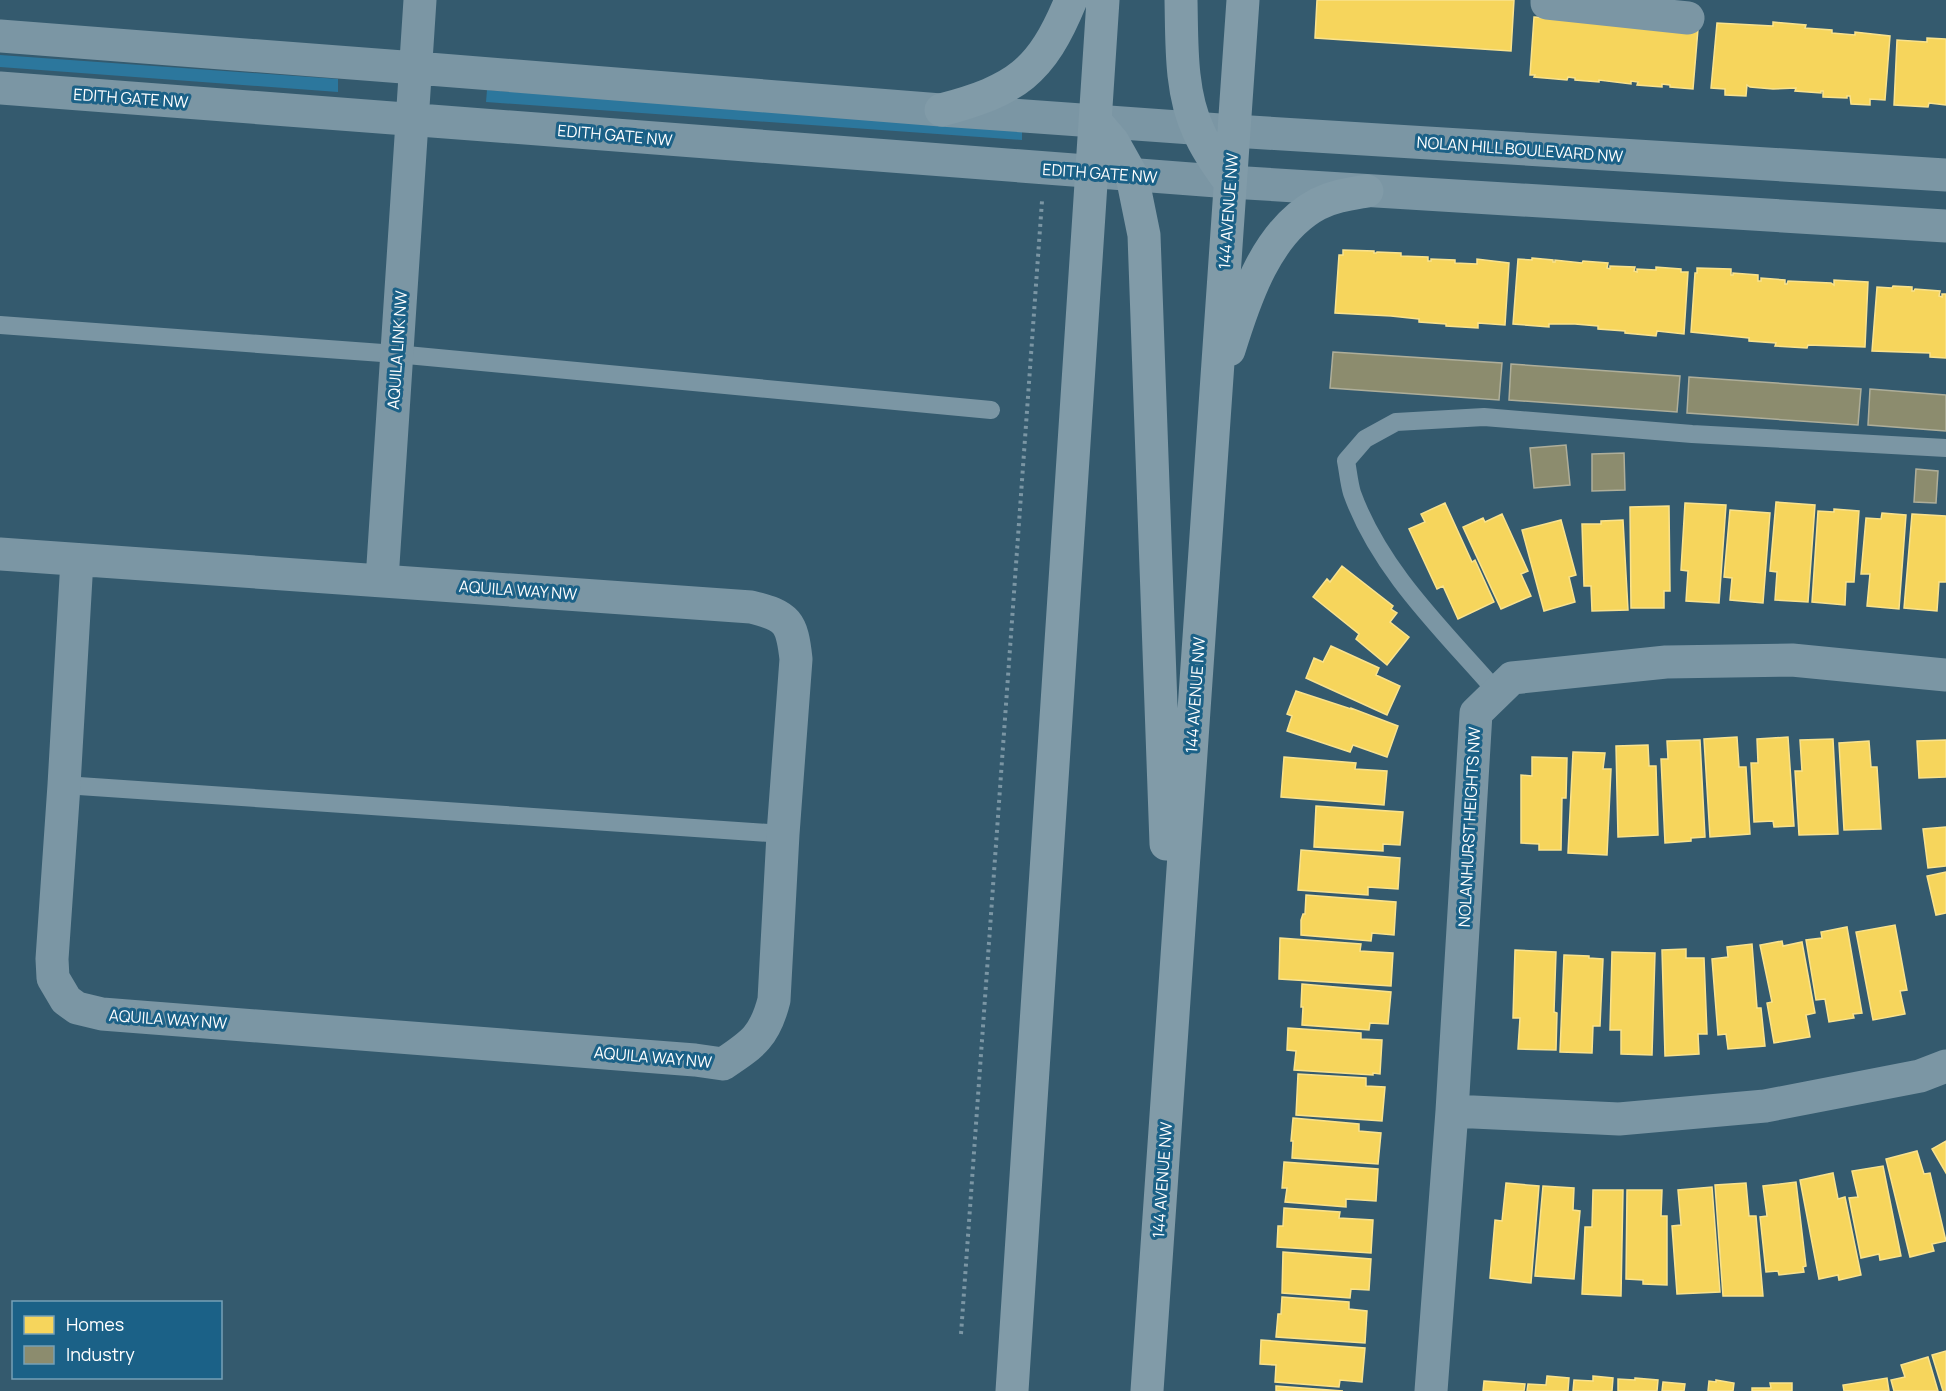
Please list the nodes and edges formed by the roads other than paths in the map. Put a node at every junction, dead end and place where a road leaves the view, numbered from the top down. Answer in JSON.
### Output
{"nodes":[{"id":1,"x":420,"y":0,"type":"edge"},
{"id":2,"x":1071,"y":0,"type":"edge"},
{"id":3,"x":1103,"y":0,"type":"edge"},
{"id":4,"x":1181,"y":0,"type":"edge"},
{"id":5,"x":1243,"y":0,"type":"edge"},
{"id":6,"x":1547,"y":0,"type":"edge"},
{"id":7,"x":1688,"y":18,"type":"dead end"},
{"id":8,"x":0,"y":36,"type":"edge"},
{"id":9,"x":416,"y":68,"type":"junction"},
{"id":10,"x":0,"y":88,"type":"edge"},
{"id":11,"x":941,"y":110,"type":"junction"},
{"id":12,"x":412,"y":119,"type":"junction"},
{"id":13,"x":1095,"y":121,"type":"junction"},
{"id":14,"x":1196,"y":128,"type":"junction"},
{"id":15,"x":1234,"y":131,"type":"junction"},
{"id":16,"x":1091,"y":172,"type":"junction"},
{"id":17,"x":1946,"y":175,"type":"edge"},
{"id":18,"x":1132,"y":176,"type":"junction"},
{"id":19,"x":1230,"y":182,"type":"junction"},
{"id":20,"x":1367,"y":191,"type":"junction"},
{"id":21,"x":1946,"y":226,"type":"edge"},
{"id":22,"x":0,"y":325,"type":"edge"},
{"id":23,"x":396,"y":354,"type":"junction"},
{"id":24,"x":1215,"y":394,"type":"junction"},
{"id":25,"x":991,"y":410,"type":"dead end"},
{"id":26,"x":1946,"y":448,"type":"edge"},
{"id":27,"x":0,"y":554,"type":"edge"},
{"id":28,"x":77,"y":560,"type":"junction"},
{"id":29,"x":382,"y":580,"type":"junction"},
{"id":30,"x":1946,"y":675,"type":"edge"},
{"id":31,"x":1497,"y":692,"type":"junction"},
{"id":32,"x":64,"y":785,"type":"junction"},
{"id":33,"x":783,"y":834,"type":"junction"},
{"id":34,"x":1173,"y":1023,"type":"junction"},
{"id":35,"x":1946,"y":1066,"type":"edge"},
{"id":36,"x":1452,"y":1111,"type":"junction"},
{"id":37,"x":1019,"y":1283,"type":"junction"},
{"id":38,"x":1012,"y":1391,"type":"edge"},
{"id":39,"x":1022,"y":1391,"type":"edge"},
{"id":40,"x":1147,"y":1391,"type":"edge"},
{"id":41,"x":1431,"y":1391,"type":"edge"}],
"edges":[{"from":1,"to":9,"type":"street","name":"AQUILA LINK NW"},
{"from":2,"to":11,"type":"main road"},
{"from":3,"to":13,"type":"main road"},
{"from":4,"to":14,"type":"main road"},
{"from":5,"to":15,"type":"main road","name":"144 AVENUE NW"},
{"from":6,"to":7,"type":"street"},
{"from":8,"to":9,"type":"street"},
{"from":9,"to":11,"type":"street"},
{"from":9,"to":12,"type":"street","name":"AQUILA LINK NW"},
{"from":10,"to":12,"type":"street","name":"EDITH GATE NW"},
{"from":11,"to":13,"type":"street"},
{"from":12,"to":16,"type":"street","name":"EDITH GATE NW"},
{"from":12,"to":23,"type":"street","name":"AQUILA LINK NW"},
{"from":13,"to":14,"type":"street","name":"NOLAN HILL BOULEVARD NW"},
{"from":13,"to":16,"type":"main road"},
{"from":13,"to":18,"type":"main road"},
{"from":14,"to":15,"type":"street","name":"NOLAN HILL BOULEVARD NW"},
{"from":14,"to":19,"type":"main road"},
{"from":15,"to":17,"type":"street","name":"NOLAN HILL BOULEVARD NW"},
{"from":15,"to":19,"type":"main road","name":"144 AVENUE NW"},
{"from":16,"to":18,"type":"street","name":"EDITH GATE NW"},
{"from":16,"to":37,"type":"main road"},
{"from":18,"to":19,"type":"street","name":"EDITH GATE NW"},
{"from":18,"to":34,"type":"main road"},
{"from":19,"to":20,"type":"street"},
{"from":19,"to":24,"type":"main road","name":"144 AVENUE NW"},
{"from":20,"to":21,"type":"street"},
{"from":20,"to":24,"type":"main road"},
{"from":22,"to":23,"type":"lane"},
{"from":23,"to":25,"type":"lane"},
{"from":23,"to":29,"type":"street","name":"AQUILA LINK NW"},
{"from":24,"to":34,"type":"main road","name":"144 AVENUE NW"},
{"from":26,"to":31,"type":"lane"},
{"from":27,"to":28,"type":"street","name":"AQUILA WAY NW"},
{"from":28,"to":29,"type":"street","name":"AQUILA WAY NW"},
{"from":28,"to":32,"type":"street","name":"AQUILA WAY NW"},
{"from":29,"to":33,"type":"street","name":"AQUILA WAY NW"},
{"from":30,"to":31,"type":"street","name":"NOLANHURST HEIGHTS NW"},
{"from":31,"to":36,"type":"street","name":"NOLANHURST HEIGHTS NW"},
{"from":32,"to":33,"type":"lane"},
{"from":32,"to":33,"type":"street","name":"AQUILA WAY NW"},
{"from":34,"to":40,"type":"main road","name":"144 AVENUE NW"},
{"from":35,"to":36,"type":"street"},
{"from":36,"to":41,"type":"street","name":"NOLANHURST HEIGHTS NW"},
{"from":37,"to":38,"type":"main road"},
{"from":37,"to":39,"type":"main road"}]}
